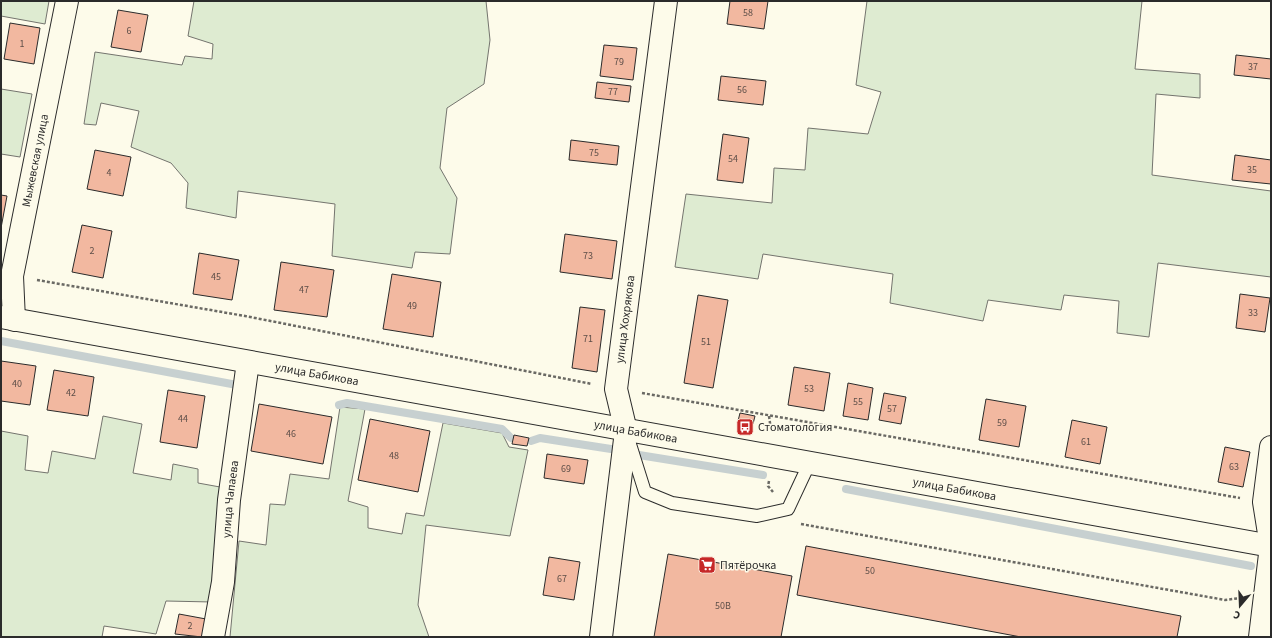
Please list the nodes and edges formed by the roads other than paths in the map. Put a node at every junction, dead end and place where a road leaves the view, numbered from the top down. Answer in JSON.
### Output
{"nodes":[{"id":1,"x":67,"y":1,"type":"edge"},
{"id":2,"x":666,"y":1,"type":"edge"},
{"id":3,"x":8,"y":318,"type":"edge"},
{"id":4,"x":248,"y":362,"type":"junction"},
{"id":5,"x":626,"y":431,"type":"junction"},
{"id":6,"x":1271,"y":447,"type":"edge"},
{"id":7,"x":810,"y":462,"type":"junction"},
{"id":8,"x":1271,"y":546,"type":"edge"},
{"id":9,"x":213,"y":637,"type":"edge"},
{"id":10,"x":601,"y":637,"type":"edge"},
{"id":11,"x":1260,"y":637,"type":"edge"}],
"edges":[{"from":1,"to":3,"type":"street","name":"Мыжевская улица"},
{"from":2,"to":5,"type":"street","name":"улица Хохрякова"},
{"from":3,"to":4,"type":"street","name":"улица Бабикова"},
{"from":4,"to":5,"type":"street","name":"улица Бабикова"},
{"from":4,"to":9,"type":"street","name":"улица Чапаева"},
{"from":5,"to":7,"type":"street","name":"улица Бабикова"},
{"from":5,"to":7,"type":"lane"},
{"from":5,"to":10,"type":"street","name":"улица Хохрякова"},
{"from":6,"to":8,"type":"street"},
{"from":7,"to":8,"type":"street","name":"улица Бабикова"},
{"from":8,"to":11,"type":"street"}]}
